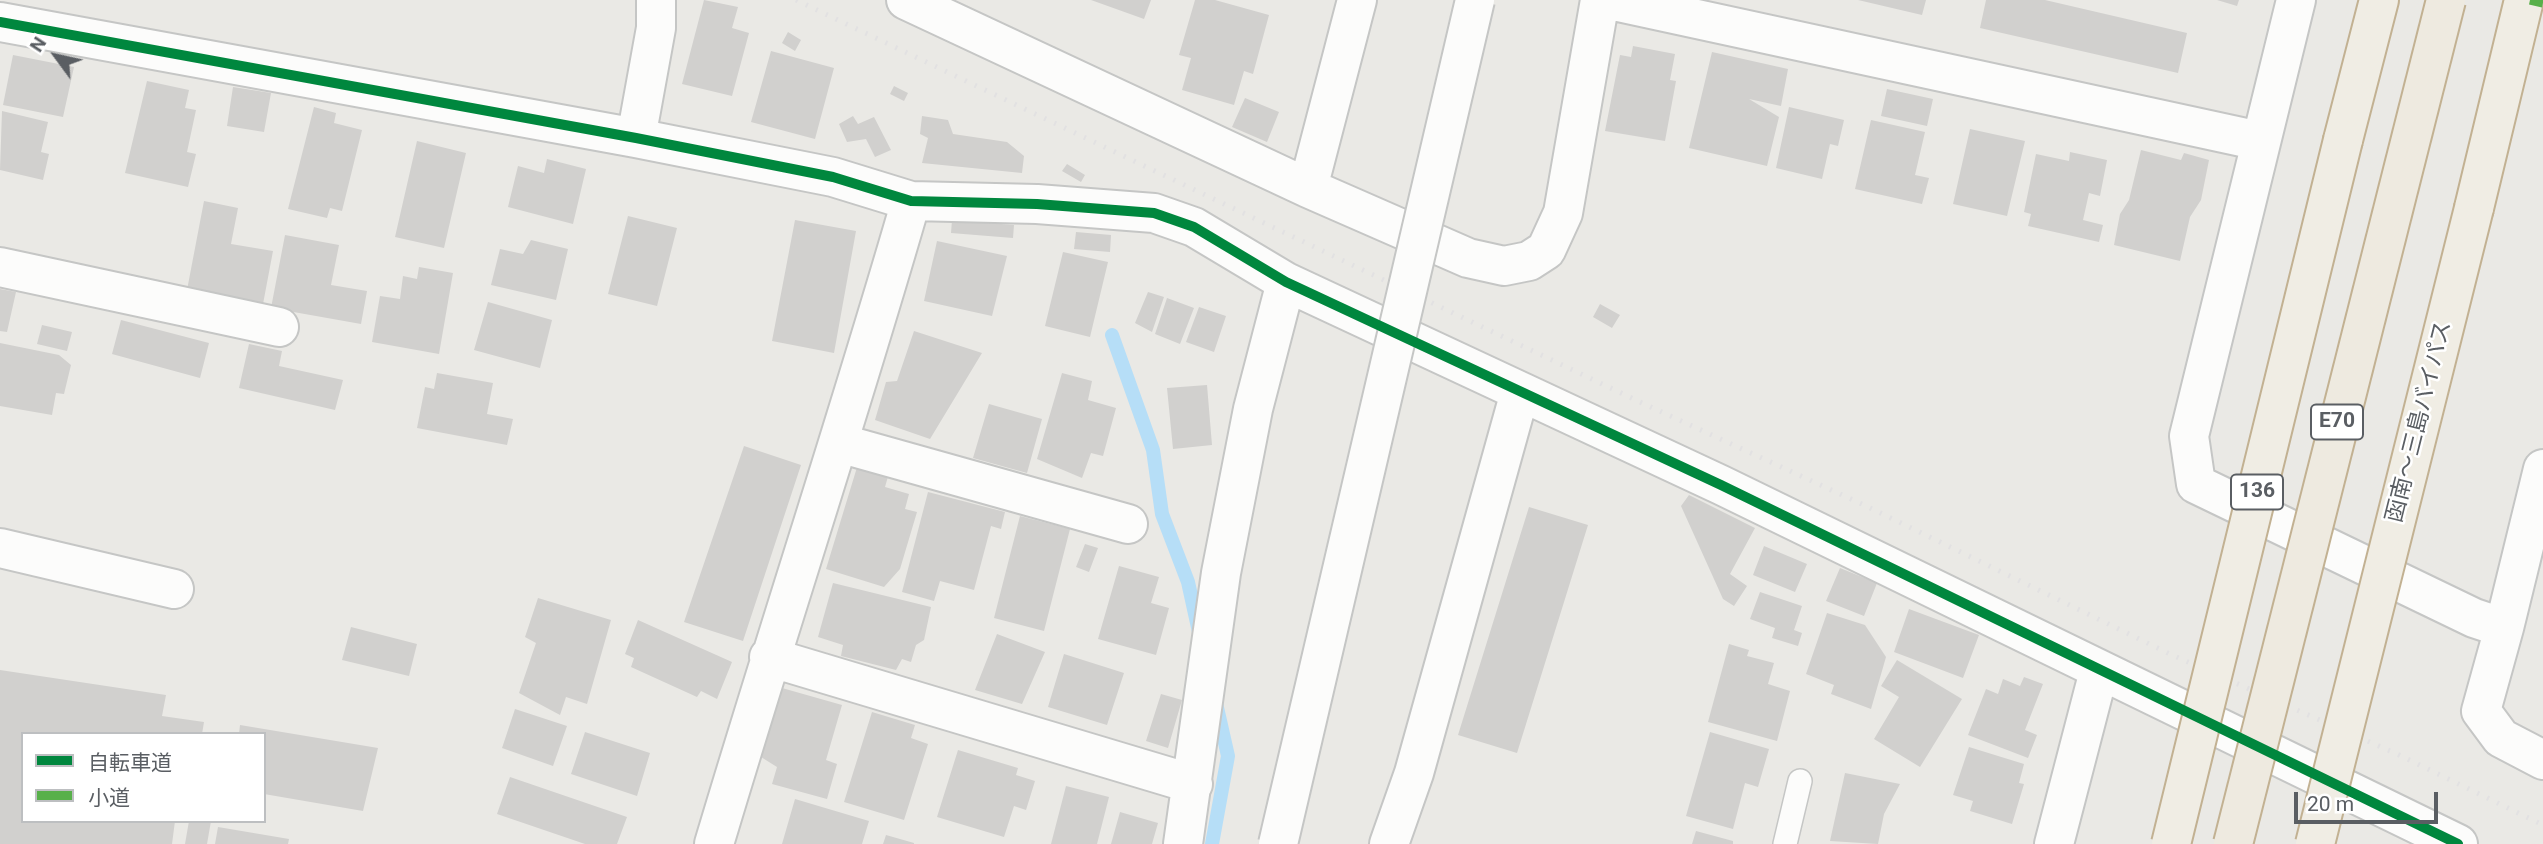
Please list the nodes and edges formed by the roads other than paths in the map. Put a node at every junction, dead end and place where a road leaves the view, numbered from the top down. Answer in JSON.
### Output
{"nodes":[{"id":1,"x":656,"y":0,"type":"edge"},
{"id":2,"x":906,"y":0,"type":"edge"},
{"id":3,"x":1357,"y":0,"type":"edge"},
{"id":4,"x":1475,"y":0,"type":"edge"},
{"id":5,"x":1600,"y":0,"type":"edge"},
{"id":6,"x":1609,"y":0,"type":"edge"},
{"id":7,"x":2296,"y":0,"type":"edge"},
{"id":8,"x":2379,"y":0,"type":"edge"},
{"id":9,"x":2446,"y":0,"type":"edge"},
{"id":10,"x":2524,"y":0,"type":"edge"},
{"id":11,"x":0,"y":22,"type":"edge"},
{"id":12,"x":636,"y":138,"type":"junction"},
{"id":13,"x":2260,"y":141,"type":"junction"},
{"id":14,"x":1308,"y":188,"type":"junction"},
{"id":15,"x":911,"y":201,"type":"junction"},
{"id":16,"x":0,"y":267,"type":"edge"},
{"id":17,"x":1286,"y":282,"type":"junction"},
{"id":18,"x":279,"y":327,"type":"dead end"},
{"id":19,"x":1520,"y":393,"type":"junction"},
{"id":20,"x":839,"y":443,"type":"junction"},
{"id":21,"x":2543,"y":469,"type":"edge"},
{"id":22,"x":1128,"y":524,"type":"dead end"},
{"id":23,"x":0,"y":548,"type":"edge"},
{"id":24,"x":174,"y":589,"type":"dead end"},
{"id":25,"x":2504,"y":628,"type":"junction"},
{"id":26,"x":769,"y":657,"type":"junction"},
{"id":27,"x":2099,"y":671,"type":"junction"},
{"id":28,"x":2543,"y":760,"type":"edge"},
{"id":29,"x":1800,"y":781,"type":"dead end"},
{"id":30,"x":1194,"y":784,"type":"junction"},
{"id":31,"x":2442,"y":841,"type":"edge"},
{"id":32,"x":714,"y":844,"type":"edge"},
{"id":33,"x":1184,"y":844,"type":"edge"},
{"id":34,"x":1278,"y":844,"type":"edge"},
{"id":35,"x":1389,"y":844,"type":"edge"},
{"id":36,"x":1785,"y":844,"type":"edge"},
{"id":37,"x":2054,"y":844,"type":"edge"},
{"id":38,"x":2171,"y":844,"type":"edge"},
{"id":39,"x":2233,"y":844,"type":"edge"},
{"id":40,"x":2315,"y":844,"type":"edge"}],
"edges":[{"from":1,"to":12,"type":"street"},
{"from":2,"to":14,"type":"street"},
{"from":3,"to":14,"type":"street"},
{"from":4,"to":34,"type":"street","bridge":true},
{"from":5,"to":14,"type":"street"},
{"from":6,"to":13,"type":"street"},
{"from":7,"to":13,"type":"street"},
{"from":8,"to":38,"type":"highway","number":"136","bridge":true},
{"from":9,"to":39,"type":"highway","number":"E70","bridge":true},
{"from":10,"to":40,"type":"highway","name":"函南～三島バイパス","bridge":true},
{"from":11,"to":12,"type":"street"},
{"from":12,"to":15,"type":"street"},
{"from":13,"to":25,"type":"street"},
{"from":15,"to":17,"type":"street"},
{"from":15,"to":20,"type":"street"},
{"from":16,"to":18,"type":"street"},
{"from":17,"to":19,"type":"street"},
{"from":17,"to":30,"type":"street"},
{"from":19,"to":27,"type":"street"},
{"from":19,"to":35,"type":"street"},
{"from":20,"to":22,"type":"street"},
{"from":20,"to":26,"type":"street"},
{"from":21,"to":25,"type":"street"},
{"from":23,"to":24,"type":"street"},
{"from":25,"to":28,"type":"street"},
{"from":26,"to":30,"type":"street"},
{"from":26,"to":32,"type":"street"},
{"from":27,"to":31,"type":"street"},
{"from":27,"to":37,"type":"street"},
{"from":29,"to":36,"type":"lane"},
{"from":30,"to":33,"type":"street"}]}
